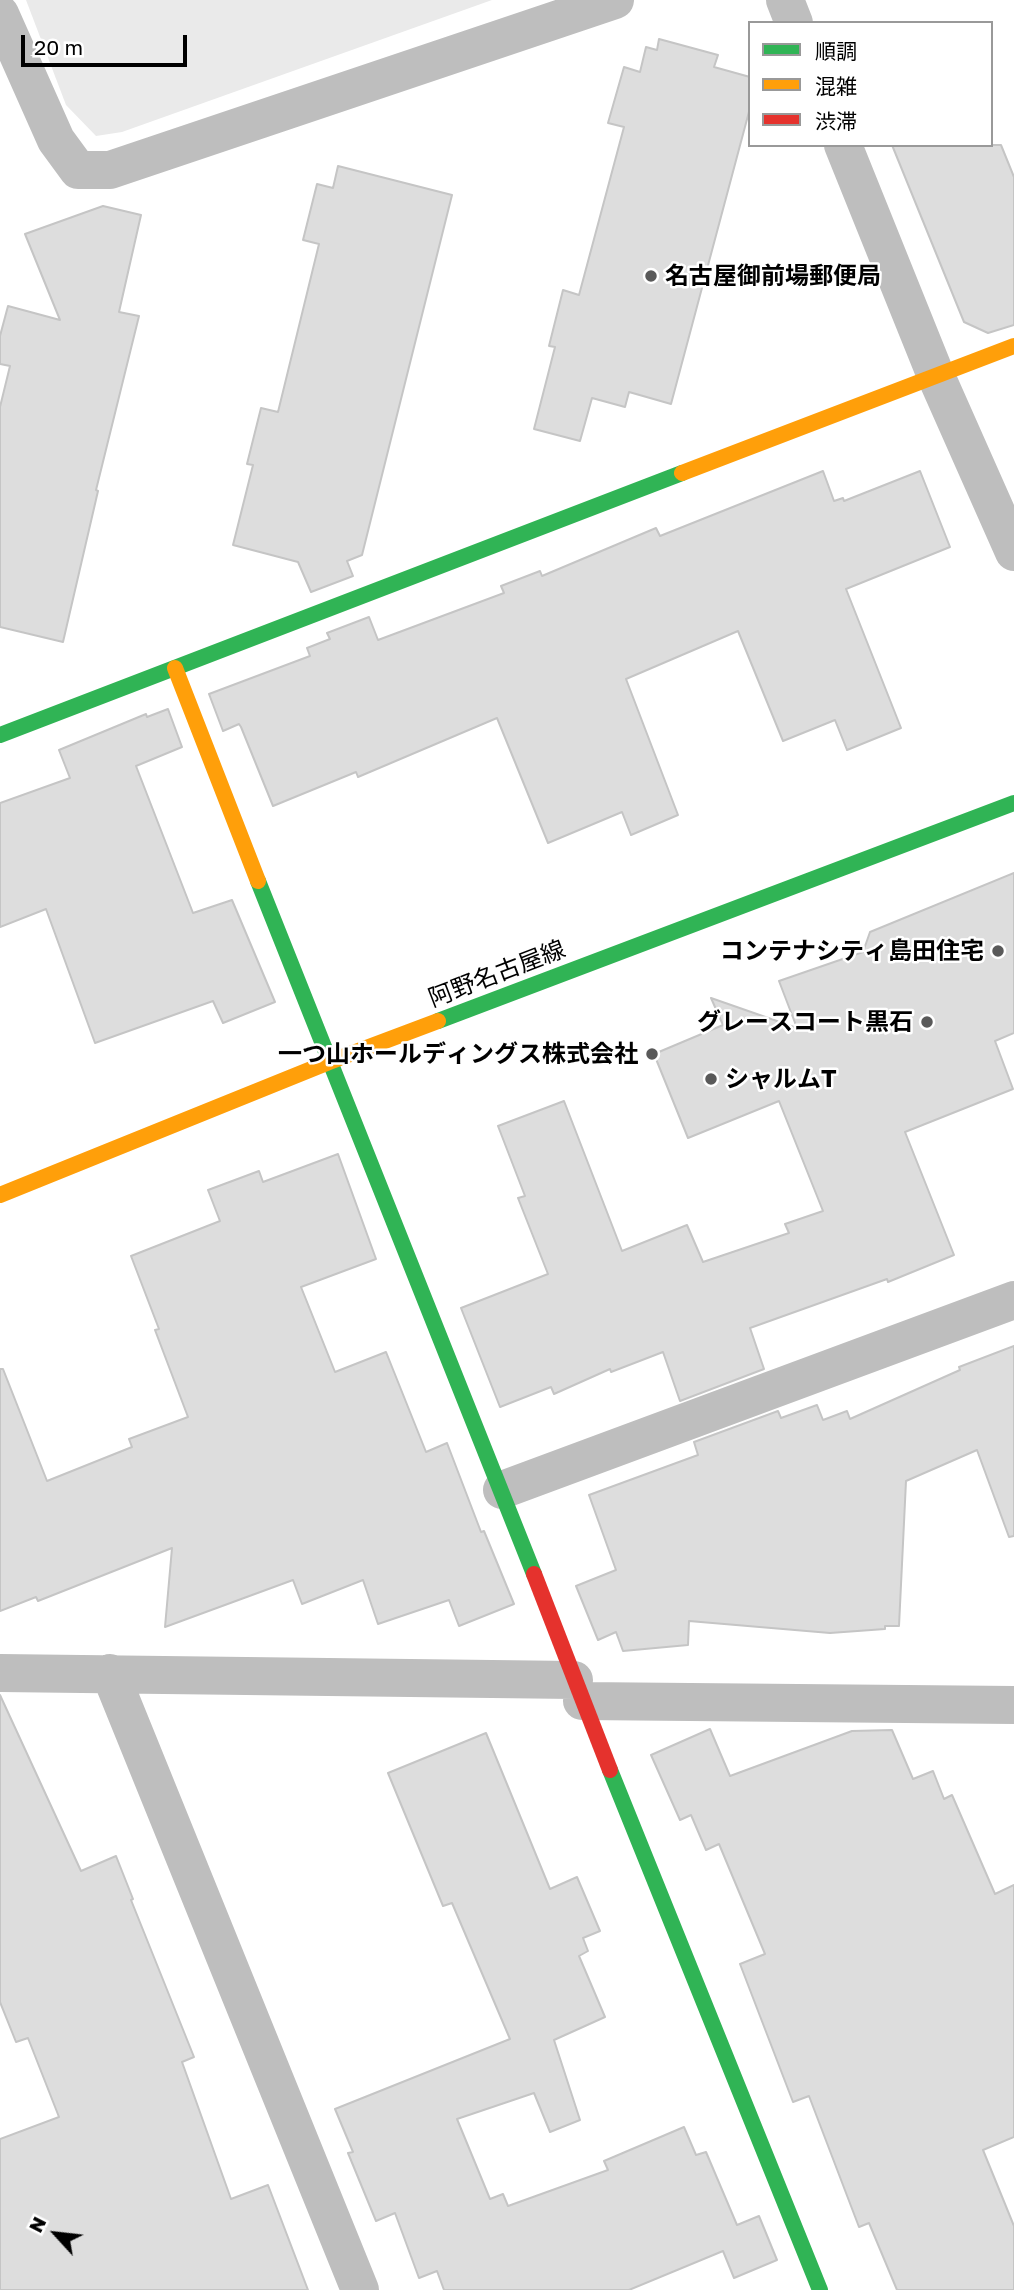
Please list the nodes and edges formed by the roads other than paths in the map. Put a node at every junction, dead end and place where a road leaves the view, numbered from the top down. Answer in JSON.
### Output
{"nodes":[{"id":1,"x":615,"y":0,"type":"edge"},
{"id":2,"x":785,"y":0,"type":"edge"},
{"id":3,"x":0,"y":14,"type":"edge"},
{"id":4,"x":793,"y":21,"type":"edge"},
{"id":5,"x":844,"y":147,"type":"edge"},
{"id":6,"x":1014,"y":346,"type":"edge"},
{"id":7,"x":936,"y":376,"type":"junction"},
{"id":8,"x":1014,"y":552,"type":"edge"},
{"id":9,"x":175,"y":668,"type":"junction"},
{"id":10,"x":0,"y":735,"type":"edge"},
{"id":11,"x":1014,"y":803,"type":"edge"},
{"id":12,"x":329,"y":1062,"type":"junction"},
{"id":13,"x":0,"y":1195,"type":"edge"},
{"id":14,"x":1014,"y":1300,"type":"edge"},
{"id":15,"x":502,"y":1490,"type":"junction"},
{"id":16,"x":0,"y":1673,"type":"edge"},
{"id":17,"x":110,"y":1673,"type":"junction"},
{"id":18,"x":578,"y":1691,"type":"junction"},
{"id":19,"x":1014,"y":1705,"type":"edge"},
{"id":20,"x":360,"y":2290,"type":"edge"},
{"id":21,"x":820,"y":2290,"type":"edge"}],
"edges":[{"from":1,"to":3,"type":"street"},
{"from":2,"to":4,"type":"street"},
{"from":5,"to":7,"type":"street"},
{"from":6,"to":7,"type":"street"},
{"from":7,"to":8,"type":"street"},
{"from":7,"to":9,"type":"street"},
{"from":9,"to":10,"type":"street"},
{"from":9,"to":12,"type":"street"},
{"from":11,"to":12,"type":"street","name":"阿野名古屋線"},
{"from":12,"to":13,"type":"street","name":"阿野名古屋線"},
{"from":12,"to":15,"type":"street"},
{"from":14,"to":15,"type":"street"},
{"from":15,"to":18,"type":"street"},
{"from":16,"to":17,"type":"street"},
{"from":17,"to":18,"type":"street"},
{"from":17,"to":20,"type":"street"},
{"from":18,"to":19,"type":"street"},
{"from":18,"to":21,"type":"street"}]}
